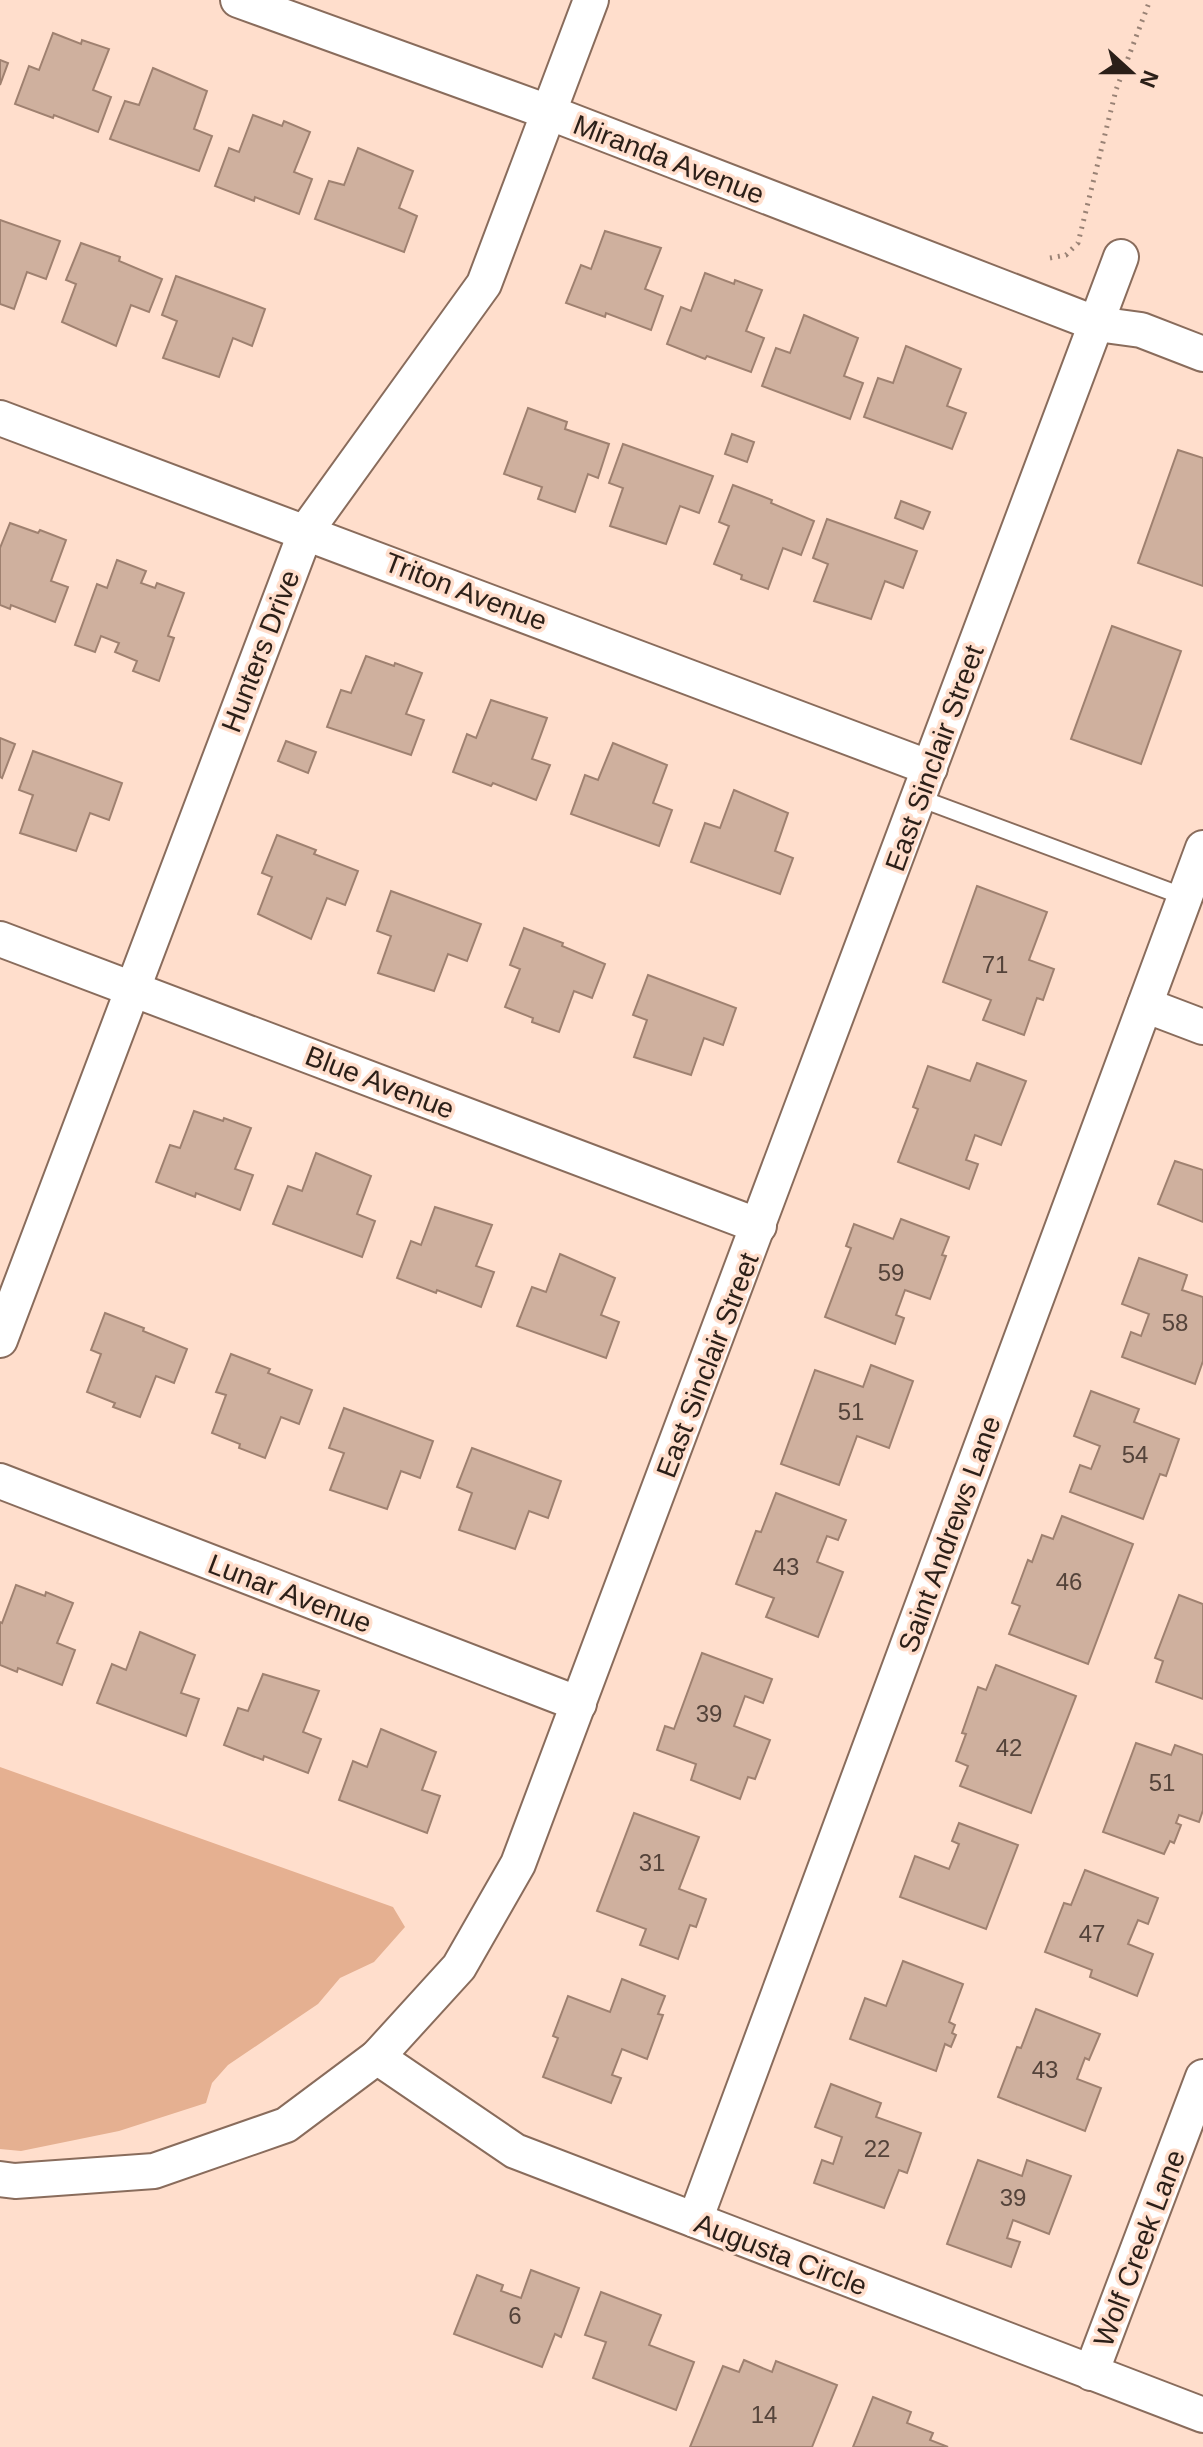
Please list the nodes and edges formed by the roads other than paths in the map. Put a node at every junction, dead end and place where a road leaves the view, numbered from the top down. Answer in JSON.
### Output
{"nodes":[{"id":1,"x":238,"y":0,"type":"edge"},
{"id":2,"x":591,"y":0,"type":"edge"},
{"id":3,"x":548,"y":112,"type":"junction"},
{"id":4,"x":1121,"y":257,"type":"dead end"},
{"id":5,"x":1097,"y":324,"type":"junction"},
{"id":6,"x":1203,"y":354,"type":"edge"},
{"id":7,"x":0,"y":418,"type":"edge"},
{"id":8,"x":306,"y":531,"type":"junction"},
{"id":9,"x":925,"y":783,"type":"junction"},
{"id":10,"x":1203,"y":848,"type":"edge"},
{"id":11,"x":1185,"y":897,"type":"junction"},
{"id":12,"x":0,"y":939,"type":"edge"},
{"id":13,"x":132,"y":988,"type":"junction"},
{"id":14,"x":1145,"y":1005,"type":"junction"},
{"id":15,"x":1203,"y":1027,"type":"edge"},
{"id":16,"x":759,"y":1226,"type":"junction"},
{"id":17,"x":0,"y":1340,"type":"edge"},
{"id":18,"x":0,"y":1481,"type":"edge"},
{"id":19,"x":579,"y":1704,"type":"junction"},
{"id":20,"x":377,"y":2057,"type":"junction"},
{"id":21,"x":1203,"y":2077,"type":"edge"},
{"id":22,"x":0,"y":2179,"type":"edge"},
{"id":23,"x":695,"y":2220,"type":"junction"},
{"id":24,"x":1091,"y":2373,"type":"junction"},
{"id":25,"x":1203,"y":2415,"type":"edge"}],
"edges":[{"from":1,"to":3,"type":"street","name":"Miranda Avenue"},
{"from":2,"to":3,"type":"street","name":"Hunters Drive"},
{"from":3,"to":5,"type":"street","name":"Miranda Avenue"},
{"from":3,"to":8,"type":"street","name":"Hunters Drive"},
{"from":4,"to":5,"type":"street","name":"East Sinclair Street"},
{"from":5,"to":6,"type":"street","name":"Miranda Avenue"},
{"from":5,"to":9,"type":"street","name":"East Sinclair Street"},
{"from":7,"to":8,"type":"street","name":"Triton Avenue"},
{"from":8,"to":9,"type":"street","name":"Triton Avenue"},
{"from":8,"to":13,"type":"street","name":"Hunters Drive"},
{"from":9,"to":11,"type":"lane"},
{"from":9,"to":16,"type":"street","name":"East Sinclair Street"},
{"from":10,"to":11,"type":"street","name":"Saint Andrews Lane"},
{"from":11,"to":14,"type":"street","name":"Saint Andrews Lane"},
{"from":12,"to":13,"type":"street","name":"Blue Avenue"},
{"from":13,"to":16,"type":"street","name":"Blue Avenue"},
{"from":13,"to":17,"type":"street","name":"Hunters Drive"},
{"from":14,"to":15,"type":"street"},
{"from":14,"to":23,"type":"street","name":"Saint Andrews Lane"},
{"from":16,"to":19,"type":"street","name":"East Sinclair Street"},
{"from":18,"to":19,"type":"street","name":"Lunar Avenue"},
{"from":19,"to":20,"type":"street","name":"East Sinclair Street"},
{"from":20,"to":22,"type":"street","name":"East Sinclair Street"},
{"from":20,"to":23,"type":"street","name":"Augusta Circle"},
{"from":21,"to":24,"type":"street","name":"Wolf Creek Lane"},
{"from":23,"to":24,"type":"street","name":"Augusta Circle"},
{"from":24,"to":25,"type":"street","name":"Augusta Circle"}]}
